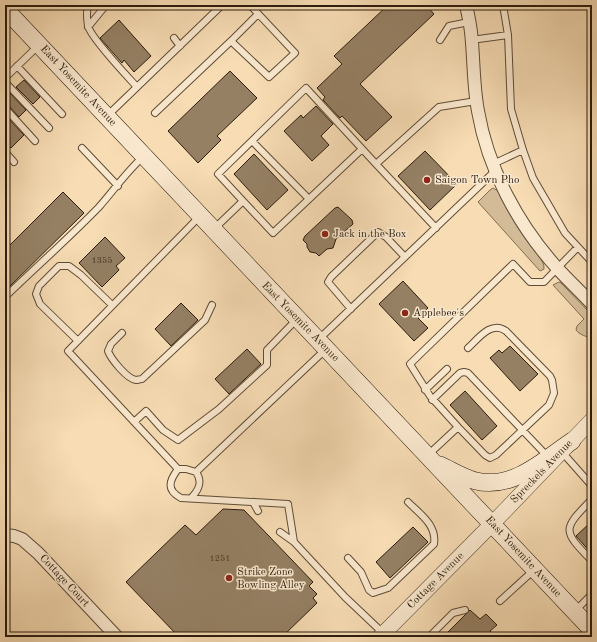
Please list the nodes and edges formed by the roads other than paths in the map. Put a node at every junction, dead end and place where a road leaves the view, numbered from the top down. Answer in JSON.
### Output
{"nodes":[{"id":1,"x":89,"y":5,"type":"edge"},
{"id":2,"x":106,"y":5,"type":"edge"},
{"id":3,"x":222,"y":5,"type":"edge"},
{"id":4,"x":250,"y":5,"type":"edge"},
{"id":5,"x":466,"y":5,"type":"edge"},
{"id":6,"x":503,"y":5,"type":"edge"},
{"id":7,"x":8,"y":10,"type":"edge"},
{"id":8,"x":258,"y":14,"type":"junction"},
{"id":9,"x":469,"y":22,"type":"junction"},
{"id":10,"x":88,"y":28,"type":"junction"},
{"id":11,"x":508,"y":35,"type":"junction"},
{"id":12,"x":174,"y":38,"type":"dead end"},
{"id":13,"x":440,"y":40,"type":"dead end"},
{"id":14,"x":471,"y":40,"type":"junction"},
{"id":15,"x":231,"y":41,"type":"junction"},
{"id":16,"x":39,"y":45,"type":"junction"},
{"id":17,"x":180,"y":46,"type":"junction"},
{"id":18,"x":17,"y":66,"type":"junction"},
{"id":19,"x":5,"y":78,"type":"edge"},
{"id":20,"x":5,"y":82,"type":"edge"},
{"id":21,"x":136,"y":87,"type":"junction"},
{"id":22,"x":476,"y":101,"type":"junction"},
{"id":23,"x":5,"y":108,"type":"edge"},
{"id":24,"x":155,"y":113,"type":"dead end"},
{"id":25,"x":62,"y":114,"type":"dead end"},
{"id":26,"x":106,"y":116,"type":"junction"},
{"id":27,"x":49,"y":128,"type":"dead end"},
{"id":28,"x":35,"y":141,"type":"dead end"},
{"id":29,"x":252,"y":141,"type":"junction"},
{"id":30,"x":82,"y":148,"type":"dead end"},
{"id":31,"x":362,"y":149,"type":"junction"},
{"id":32,"x":523,"y":150,"type":"junction"},
{"id":33,"x":5,"y":152,"type":"edge"},
{"id":34,"x":144,"y":156,"type":"junction"},
{"id":35,"x":14,"y":162,"type":"dead end"},
{"id":36,"x":376,"y":164,"type":"junction"},
{"id":37,"x":494,"y":167,"type":"junction"},
{"id":38,"x":118,"y":186,"type":"junction"},
{"id":39,"x":309,"y":199,"type":"junction"},
{"id":40,"x":243,"y":201,"type":"junction"},
{"id":41,"x":200,"y":216,"type":"junction"},
{"id":42,"x":436,"y":228,"type":"junction"},
{"id":43,"x":213,"y":230,"type":"junction"},
{"id":44,"x":578,"y":247,"type":"junction"},
{"id":45,"x":405,"y":257,"type":"junction"},
{"id":46,"x":590,"y":260,"type":"dead end"},
{"id":47,"x":557,"y":268,"type":"junction"},
{"id":48,"x":5,"y":297,"type":"edge"},
{"id":49,"x":592,"y":304,"type":"edge"},
{"id":50,"x":212,"y":305,"type":"dead end"},
{"id":51,"x":112,"y":306,"type":"junction"},
{"id":52,"x":351,"y":309,"type":"junction"},
{"id":53,"x":298,"y":319,"type":"junction"},
{"id":54,"x":122,"y":333,"type":"dead end"},
{"id":55,"x":78,"y":341,"type":"junction"},
{"id":56,"x":322,"y":345,"type":"junction"},
{"id":57,"x":468,"y":348,"type":"dead end"},
{"id":58,"x":447,"y":369,"type":"dead end"},
{"id":59,"x":425,"y":390,"type":"junction"},
{"id":60,"x":432,"y":400,"type":"junction"},
{"id":61,"x":592,"y":420,"type":"edge"},
{"id":62,"x":134,"y":422,"type":"junction"},
{"id":63,"x":458,"y":427,"type":"junction"},
{"id":64,"x":522,"y":430,"type":"junction"},
{"id":65,"x":561,"y":450,"type":"junction"},
{"id":66,"x":429,"y":458,"type":"junction"},
{"id":67,"x":178,"y":469,"type":"junction"},
{"id":68,"x":196,"y":472,"type":"junction"},
{"id":69,"x":592,"y":486,"type":"edge"},
{"id":70,"x":191,"y":498,"type":"junction"},
{"id":71,"x":592,"y":499,"type":"edge"},
{"id":72,"x":253,"y":502,"type":"junction"},
{"id":73,"x":408,"y":502,"type":"dead end"},
{"id":74,"x":258,"y":510,"type":"dead end"},
{"id":75,"x":492,"y":524,"type":"junction"},
{"id":76,"x":280,"y":532,"type":"dead end"},
{"id":77,"x":5,"y":535,"type":"edge"},
{"id":78,"x":294,"y":542,"type":"junction"},
{"id":79,"x":348,"y":558,"type":"dead end"},
{"id":80,"x":592,"y":561,"type":"edge"},
{"id":81,"x":534,"y":570,"type":"junction"},
{"id":82,"x":592,"y":594,"type":"edge"},
{"id":83,"x":500,"y":601,"type":"dead end"},
{"id":84,"x":465,"y":610,"type":"dead end"},
{"id":85,"x":575,"y":612,"type":"junction"},
{"id":86,"x":588,"y":632,"type":"edge"},
{"id":87,"x":382,"y":635,"type":"edge"},
{"id":88,"x":117,"y":637,"type":"edge"},
{"id":89,"x":429,"y":637,"type":"edge"}],
"edges":[{"from":1,"to":10,"type":"lane"},
{"from":2,"to":10,"type":"lane"},
{"from":3,"to":17,"type":"lane"},
{"from":4,"to":8,"type":"lane"},
{"from":5,"to":9,"type":"street"},
{"from":6,"to":11,"type":"lane"},
{"from":7,"to":16,"type":"main road","name":"East Yosemite Avenue"},
{"from":8,"to":15,"type":"lane"},
{"from":8,"to":15,"type":"lane"},
{"from":9,"to":13,"type":"lane"},
{"from":9,"to":14,"type":"street"},
{"from":10,"to":21,"type":"lane"},
{"from":11,"to":14,"type":"lane"},
{"from":11,"to":32,"type":"lane"},
{"from":12,"to":17,"type":"lane"},
{"from":14,"to":22,"type":"street"},
{"from":15,"to":24,"type":"lane"},
{"from":16,"to":18,"type":"lane"},
{"from":16,"to":26,"type":"main road","name":"East Yosemite Avenue"},
{"from":17,"to":21,"type":"lane"},
{"from":18,"to":19,"type":"lane"},
{"from":18,"to":25,"type":"lane"},
{"from":20,"to":27,"type":"lane"},
{"from":21,"to":26,"type":"lane"},
{"from":22,"to":36,"type":"lane"},
{"from":22,"to":37,"type":"street"},
{"from":23,"to":28,"type":"lane"},
{"from":26,"to":34,"type":"main road","name":"East Yosemite Avenue"},
{"from":29,"to":31,"type":"lane"},
{"from":29,"to":39,"type":"lane"},
{"from":29,"to":40,"type":"lane"},
{"from":30,"to":38,"type":"lane"},
{"from":31,"to":36,"type":"lane"},
{"from":31,"to":39,"type":"lane"},
{"from":32,"to":37,"type":"lane"},
{"from":32,"to":44,"type":"lane"},
{"from":33,"to":35,"type":"lane"},
{"from":34,"to":38,"type":"lane"},
{"from":34,"to":41,"type":"main road","name":"East Yosemite Avenue"},
{"from":36,"to":42,"type":"lane"},
{"from":37,"to":42,"type":"lane"},
{"from":37,"to":47,"type":"street"},
{"from":38,"to":48,"type":"lane"},
{"from":39,"to":40,"type":"lane"},
{"from":40,"to":43,"type":"lane"},
{"from":41,"to":43,"type":"main road","name":"East Yosemite Avenue"},
{"from":41,"to":51,"type":"lane"},
{"from":42,"to":45,"type":"lane"},
{"from":43,"to":53,"type":"main road","name":"East Yosemite Avenue"},
{"from":44,"to":46,"type":"lane"},
{"from":44,"to":47,"type":"lane"},
{"from":45,"to":52,"type":"lane"},
{"from":45,"to":52,"type":"lane"},
{"from":47,"to":49,"type":"street"},
{"from":47,"to":59,"type":"lane"},
{"from":50,"to":54,"type":"lane"},
{"from":51,"to":55,"type":"lane"},
{"from":51,"to":55,"type":"lane"},
{"from":52,"to":56,"type":"lane"},
{"from":53,"to":56,"type":"main road","name":"East Yosemite Avenue"},
{"from":53,"to":62,"type":"lane"},
{"from":55,"to":62,"type":"lane"},
{"from":56,"to":66,"type":"main road","name":"East Yosemite Avenue"},
{"from":56,"to":68,"type":"lane"},
{"from":57,"to":64,"type":"lane"},
{"from":58,"to":59,"type":"lane"},
{"from":59,"to":60,"type":"lane"},
{"from":60,"to":63,"type":"lane"},
{"from":60,"to":64,"type":"lane"},
{"from":61,"to":65,"type":"street","name":"Spreckels Avenue"},
{"from":62,"to":67,"type":"lane"},
{"from":63,"to":64,"type":"lane"},
{"from":63,"to":66,"type":"lane"},
{"from":64,"to":65,"type":"lane"},
{"from":65,"to":66,"type":"main road"},
{"from":65,"to":69,"type":"lane"},
{"from":65,"to":75,"type":"street","name":"Spreckels Avenue"},
{"from":66,"to":75,"type":"main road","name":"East Yosemite Avenue"},
{"from":67,"to":68,"type":"lane"},
{"from":67,"to":70,"type":"lane"},
{"from":68,"to":70,"type":"lane"},
{"from":70,"to":72,"type":"lane"},
{"from":71,"to":80,"type":"lane"},
{"from":72,"to":74,"type":"lane"},
{"from":72,"to":78,"type":"lane"},
{"from":73,"to":79,"type":"lane"},
{"from":75,"to":81,"type":"main road","name":"East Yosemite Avenue"},
{"from":75,"to":87,"type":"street","name":"Cottage Avenue"},
{"from":76,"to":78,"type":"lane"},
{"from":77,"to":88,"type":"street","name":"Cottage Court"},
{"from":78,"to":87,"type":"lane"},
{"from":81,"to":83,"type":"lane"},
{"from":81,"to":85,"type":"main road","name":"East Yosemite Avenue"},
{"from":82,"to":85,"type":"lane"},
{"from":84,"to":89,"type":"lane"},
{"from":85,"to":86,"type":"main road","name":"East Yosemite Avenue"}]}
